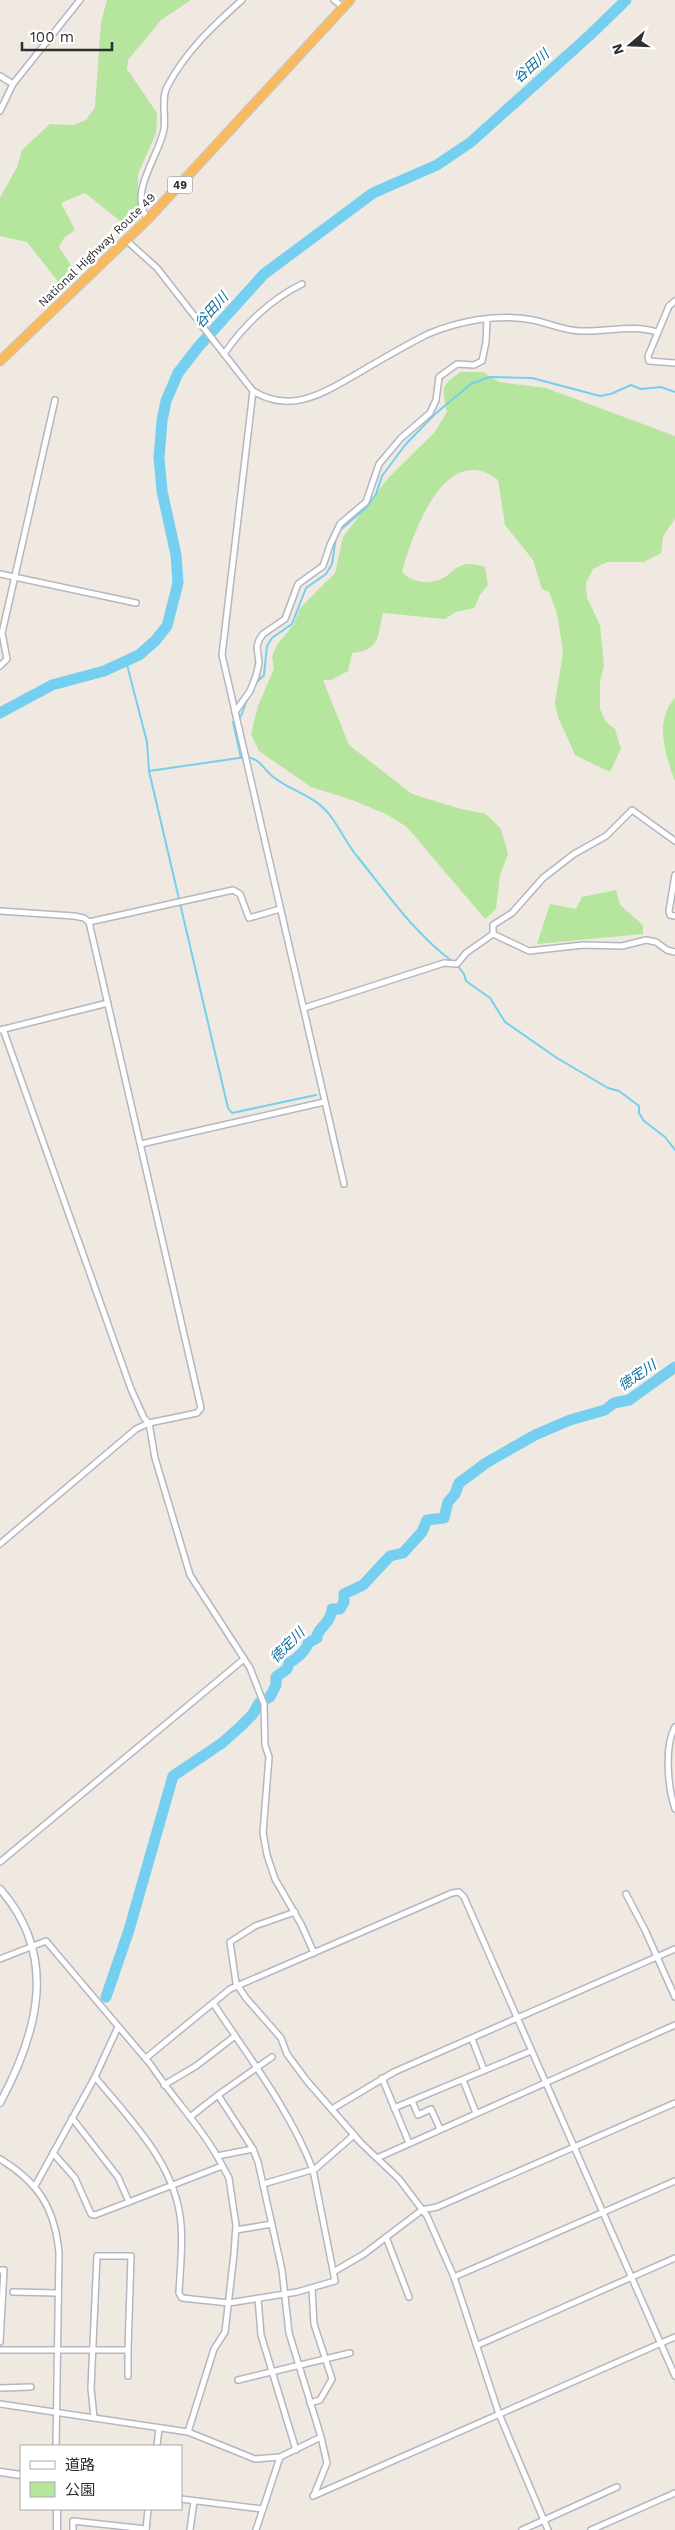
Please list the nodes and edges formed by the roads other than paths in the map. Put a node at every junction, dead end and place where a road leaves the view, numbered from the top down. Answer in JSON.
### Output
{"nodes":[{"id":1,"x":80,"y":0,"type":"edge"},
{"id":2,"x":242,"y":0,"type":"edge"},
{"id":3,"x":334,"y":0,"type":"edge"},
{"id":4,"x":350,"y":0,"type":"edge"},
{"id":5,"x":343,"y":7,"type":"junction"},
{"id":6,"x":0,"y":76,"type":"edge"},
{"id":7,"x":13,"y":84,"type":"junction"},
{"id":8,"x":0,"y":111,"type":"edge"},
{"id":9,"x":148,"y":219,"type":"junction"},
{"id":10,"x":127,"y":241,"type":"junction"},
{"id":11,"x":302,"y":284,"type":"dead end"},
{"id":12,"x":675,"y":301,"type":"edge"},
{"id":13,"x":487,"y":319,"type":"junction"},
{"id":14,"x":657,"y":332,"type":"junction"},
{"id":15,"x":223,"y":353,"type":"junction"},
{"id":16,"x":0,"y":361,"type":"edge"},
{"id":17,"x":675,"y":363,"type":"edge"},
{"id":18,"x":253,"y":391,"type":"junction"},
{"id":19,"x":55,"y":400,"type":"dead end"},
{"id":20,"x":0,"y":574,"type":"edge"},
{"id":21,"x":14,"y":578,"type":"junction"},
{"id":22,"x":136,"y":602,"type":"dead end"},
{"id":23,"x":0,"y":666,"type":"edge"},
{"id":24,"x":235,"y":712,"type":"junction"},
{"id":25,"x":675,"y":841,"type":"edge"},
{"id":26,"x":675,"y":875,"type":"edge"},
{"id":27,"x":280,"y":909,"type":"junction"},
{"id":28,"x":0,"y":911,"type":"edge"},
{"id":29,"x":675,"y":916,"type":"edge"},
{"id":30,"x":89,"y":922,"type":"junction"},
{"id":31,"x":493,"y":934,"type":"junction"},
{"id":32,"x":675,"y":952,"type":"edge"},
{"id":33,"x":108,"y":1004,"type":"junction"},
{"id":34,"x":304,"y":1008,"type":"junction"},
{"id":35,"x":1,"y":1032,"type":"edge"},
{"id":36,"x":324,"y":1102,"type":"junction"},
{"id":37,"x":141,"y":1144,"type":"junction"},
{"id":38,"x":344,"y":1184,"type":"dead end"},
{"id":39,"x":149,"y":1423,"type":"junction"},
{"id":40,"x":0,"y":1544,"type":"edge"},
{"id":41,"x":244,"y":1659,"type":"junction"},
{"id":42,"x":675,"y":1727,"type":"edge"},
{"id":43,"x":675,"y":1808,"type":"edge"},
{"id":44,"x":0,"y":1862,"type":"edge"},
{"id":45,"x":0,"y":1889,"type":"edge"},
{"id":46,"x":626,"y":1894,"type":"dead end"},
{"id":47,"x":295,"y":1912,"type":"junction"},
{"id":48,"x":33,"y":1946,"type":"junction"},
{"id":49,"x":675,"y":1949,"type":"edge"},
{"id":50,"x":314,"y":1953,"type":"junction"},
{"id":51,"x":657,"y":1957,"type":"junction"},
{"id":52,"x":0,"y":1959,"type":"edge"},
{"id":53,"x":238,"y":1986,"type":"junction"},
{"id":54,"x":675,"y":1997,"type":"edge"},
{"id":55,"x":213,"y":2003,"type":"junction"},
{"id":56,"x":517,"y":2018,"type":"junction"},
{"id":57,"x":675,"y":2025,"type":"edge"},
{"id":58,"x":118,"y":2027,"type":"junction"},
{"id":59,"x":235,"y":2036,"type":"junction"},
{"id":60,"x":472,"y":2039,"type":"junction"},
{"id":61,"x":531,"y":2051,"type":"junction"},
{"id":62,"x":146,"y":2058,"type":"junction"},
{"id":63,"x":272,"y":2058,"type":"dead end"},
{"id":64,"x":256,"y":2068,"type":"junction"},
{"id":65,"x":484,"y":2070,"type":"junction"},
{"id":66,"x":95,"y":2077,"type":"junction"},
{"id":67,"x":382,"y":2078,"type":"junction"},
{"id":68,"x":463,"y":2080,"type":"junction"},
{"id":69,"x":545,"y":2082,"type":"junction"},
{"id":70,"x":164,"y":2086,"type":"junction"},
{"id":71,"x":218,"y":2094,"type":"junction"},
{"id":72,"x":412,"y":2101,"type":"junction"},
{"id":73,"x":0,"y":2103,"type":"edge"},
{"id":74,"x":675,"y":2103,"type":"edge"},
{"id":75,"x":394,"y":2108,"type":"junction"},
{"id":76,"x":332,"y":2109,"type":"junction"},
{"id":77,"x":476,"y":2113,"type":"junction"},
{"id":78,"x":190,"y":2117,"type":"junction"},
{"id":79,"x":72,"y":2118,"type":"junction"},
{"id":80,"x":440,"y":2129,"type":"junction"},
{"id":81,"x":354,"y":2135,"type":"junction"},
{"id":82,"x":409,"y":2143,"type":"junction"},
{"id":83,"x":574,"y":2148,"type":"junction"},
{"id":84,"x":253,"y":2149,"type":"junction"},
{"id":85,"x":53,"y":2153,"type":"junction"},
{"id":86,"x":217,"y":2156,"type":"junction"},
{"id":87,"x":377,"y":2158,"type":"junction"},
{"id":88,"x":0,"y":2160,"type":"edge"},
{"id":89,"x":222,"y":2166,"type":"junction"},
{"id":90,"x":313,"y":2170,"type":"junction"},
{"id":91,"x":675,"y":2181,"type":"edge"},
{"id":92,"x":263,"y":2184,"type":"junction"},
{"id":93,"x":172,"y":2185,"type":"junction"},
{"id":94,"x":35,"y":2186,"type":"junction"},
{"id":95,"x":129,"y":2202,"type":"junction"},
{"id":96,"x":422,"y":2210,"type":"junction"},
{"id":97,"x":603,"y":2212,"type":"junction"},
{"id":98,"x":272,"y":2224,"type":"junction"},
{"id":99,"x":236,"y":2230,"type":"junction"},
{"id":100,"x":386,"y":2237,"type":"junction"},
{"id":101,"x":675,"y":2258,"type":"edge"},
{"id":102,"x":0,"y":2270,"type":"edge"},
{"id":103,"x":335,"y":2271,"type":"junction"},
{"id":104,"x":454,"y":2276,"type":"junction"},
{"id":105,"x":631,"y":2277,"type":"junction"},
{"id":106,"x":312,"y":2288,"type":"junction"},
{"id":107,"x":14,"y":2292,"type":"dead end"},
{"id":108,"x":58,"y":2293,"type":"junction"},
{"id":109,"x":286,"y":2293,"type":"junction"},
{"id":110,"x":409,"y":2297,"type":"dead end"},
{"id":111,"x":258,"y":2298,"type":"junction"},
{"id":112,"x":229,"y":2303,"type":"junction"},
{"id":113,"x":675,"y":2337,"type":"edge"},
{"id":114,"x":0,"y":2342,"type":"edge"},
{"id":115,"x":660,"y":2343,"type":"junction"},
{"id":116,"x":478,"y":2345,"type":"junction"},
{"id":117,"x":0,"y":2350,"type":"edge"},
{"id":118,"x":58,"y":2350,"type":"junction"},
{"id":119,"x":92,"y":2350,"type":"junction"},
{"id":120,"x":128,"y":2350,"type":"junction"},
{"id":121,"x":350,"y":2353,"type":"dead end"},
{"id":122,"x":326,"y":2360,"type":"junction"},
{"id":123,"x":299,"y":2366,"type":"junction"},
{"id":124,"x":273,"y":2372,"type":"junction"},
{"id":125,"x":128,"y":2376,"type":"dead end"},
{"id":126,"x":675,"y":2376,"type":"edge"},
{"id":127,"x":238,"y":2380,"type":"dead end"},
{"id":128,"x":31,"y":2387,"type":"dead end"},
{"id":129,"x":0,"y":2388,"type":"edge"},
{"id":130,"x":310,"y":2403,"type":"junction"},
{"id":131,"x":0,"y":2404,"type":"edge"},
{"id":132,"x":56,"y":2412,"type":"junction"},
{"id":133,"x":499,"y":2414,"type":"junction"},
{"id":134,"x":94,"y":2418,"type":"junction"},
{"id":135,"x":159,"y":2428,"type":"junction"},
{"id":136,"x":188,"y":2432,"type":"junction"},
{"id":137,"x":321,"y":2437,"type":"junction"},
{"id":138,"x":56,"y":2445,"type":"edge"},
{"id":139,"x":157,"y":2445,"type":"edge"},
{"id":140,"x":296,"y":2450,"type":"junction"},
{"id":141,"x":280,"y":2457,"type":"junction"},
{"id":142,"x":0,"y":2472,"type":"edge"},
{"id":143,"x":20,"y":2475,"type":"edge"},
{"id":144,"x":617,"y":2487,"type":"dead end"},
{"id":145,"x":675,"y":2493,"type":"edge"},
{"id":146,"x":182,"y":2499,"type":"edge"},
{"id":147,"x":194,"y":2501,"type":"junction"},
{"id":148,"x":57,"y":2510,"type":"edge"},
{"id":149,"x":148,"y":2510,"type":"edge"},
{"id":150,"x":262,"y":2510,"type":"junction"},
{"id":151,"x":544,"y":2520,"type":"junction"},
{"id":152,"x":58,"y":2530,"type":"edge"},
{"id":153,"x":73,"y":2530,"type":"edge"},
{"id":154,"x":146,"y":2530,"type":"edge"},
{"id":155,"x":190,"y":2530,"type":"edge"},
{"id":156,"x":256,"y":2530,"type":"edge"},
{"id":157,"x":522,"y":2530,"type":"edge"},
{"id":158,"x":548,"y":2530,"type":"edge"},
{"id":159,"x":591,"y":2530,"type":"edge"}],
"edges":[{"from":1,"to":7,"type":"street"},
{"from":2,"to":9,"type":"street"},
{"from":3,"to":5,"type":"street"},
{"from":4,"to":5,"type":"highway","name":"National Highway Route 49","number":"49"},
{"from":5,"to":9,"type":"highway","name":"National Highway Route 49","number":"49"},
{"from":6,"to":7,"type":"street"},
{"from":7,"to":8,"type":"street"},
{"from":9,"to":10,"type":"highway","name":"National Highway Route 49","number":"49"},
{"from":10,"to":15,"type":"street"},
{"from":10,"to":16,"type":"highway","name":"National Highway Route 49","number":"49"},
{"from":11,"to":15,"type":"street"},
{"from":12,"to":14,"type":"street"},
{"from":13,"to":14,"type":"street"},
{"from":13,"to":18,"type":"street"},
{"from":13,"to":24,"type":"street"},
{"from":14,"to":17,"type":"street"},
{"from":15,"to":18,"type":"street"},
{"from":18,"to":24,"type":"street"},
{"from":19,"to":21,"type":"street"},
{"from":20,"to":21,"type":"street"},
{"from":21,"to":22,"type":"street"},
{"from":21,"to":23,"type":"street"},
{"from":24,"to":27,"type":"street"},
{"from":25,"to":31,"type":"street"},
{"from":26,"to":29,"type":"street"},
{"from":27,"to":30,"type":"street"},
{"from":27,"to":34,"type":"street"},
{"from":28,"to":30,"type":"street"},
{"from":30,"to":33,"type":"street"},
{"from":31,"to":32,"type":"street"},
{"from":31,"to":34,"type":"street"},
{"from":33,"to":35,"type":"street"},
{"from":33,"to":37,"type":"street"},
{"from":34,"to":36,"type":"street"},
{"from":35,"to":39,"type":"street"},
{"from":36,"to":37,"type":"street"},
{"from":36,"to":38,"type":"street"},
{"from":37,"to":39,"type":"street"},
{"from":39,"to":40,"type":"street"},
{"from":39,"to":41,"type":"street"},
{"from":41,"to":44,"type":"street"},
{"from":41,"to":47,"type":"street"},
{"from":42,"to":43,"type":"street"},
{"from":45,"to":48,"type":"street"},
{"from":46,"to":51,"type":"street"},
{"from":47,"to":50,"type":"street"},
{"from":47,"to":53,"type":"street"},
{"from":48,"to":52,"type":"street"},
{"from":48,"to":58,"type":"street"},
{"from":48,"to":73,"type":"street"},
{"from":49,"to":51,"type":"street"},
{"from":50,"to":53,"type":"street"},
{"from":50,"to":56,"type":"street"},
{"from":51,"to":54,"type":"street"},
{"from":51,"to":56,"type":"street"},
{"from":53,"to":55,"type":"street"},
{"from":53,"to":76,"type":"street"},
{"from":55,"to":59,"type":"street"},
{"from":55,"to":62,"type":"street"},
{"from":56,"to":60,"type":"street"},
{"from":56,"to":61,"type":"street"},
{"from":57,"to":69,"type":"street"},
{"from":58,"to":62,"type":"street"},
{"from":58,"to":66,"type":"street"},
{"from":59,"to":64,"type":"street"},
{"from":59,"to":70,"type":"street"},
{"from":60,"to":65,"type":"street"},
{"from":60,"to":67,"type":"street"},
{"from":61,"to":65,"type":"street"},
{"from":61,"to":69,"type":"street"},
{"from":62,"to":70,"type":"street"},
{"from":63,"to":64,"type":"street"},
{"from":64,"to":71,"type":"street"},
{"from":64,"to":90,"type":"street"},
{"from":65,"to":68,"type":"street"},
{"from":66,"to":79,"type":"street"},
{"from":66,"to":93,"type":"street"},
{"from":67,"to":75,"type":"street"},
{"from":67,"to":76,"type":"street"},
{"from":68,"to":72,"type":"street"},
{"from":68,"to":77,"type":"street"},
{"from":69,"to":77,"type":"street"},
{"from":69,"to":83,"type":"street"},
{"from":70,"to":78,"type":"street"},
{"from":71,"to":78,"type":"street"},
{"from":71,"to":84,"type":"street"},
{"from":72,"to":75,"type":"street"},
{"from":72,"to":80,"type":"street"},
{"from":74,"to":83,"type":"street"},
{"from":75,"to":82,"type":"street"},
{"from":76,"to":81,"type":"street"},
{"from":77,"to":80,"type":"street"},
{"from":78,"to":86,"type":"street"},
{"from":79,"to":85,"type":"street"},
{"from":79,"to":95,"type":"street"},
{"from":80,"to":82,"type":"street"},
{"from":81,"to":87,"type":"street"},
{"from":81,"to":90,"type":"street"},
{"from":82,"to":87,"type":"street"},
{"from":83,"to":96,"type":"street"},
{"from":83,"to":97,"type":"street"},
{"from":84,"to":86,"type":"street"},
{"from":84,"to":92,"type":"street"},
{"from":85,"to":94,"type":"street"},
{"from":85,"to":95,"type":"street"},
{"from":86,"to":89,"type":"street"},
{"from":87,"to":96,"type":"street"},
{"from":88,"to":94,"type":"street"},
{"from":89,"to":93,"type":"street"},
{"from":89,"to":99,"type":"street"},
{"from":90,"to":92,"type":"street"},
{"from":90,"to":103,"type":"street"},
{"from":91,"to":97,"type":"street"},
{"from":92,"to":98,"type":"street"},
{"from":93,"to":95,"type":"street"},
{"from":93,"to":112,"type":"street"},
{"from":94,"to":108,"type":"street"},
{"from":96,"to":100,"type":"street"},
{"from":96,"to":104,"type":"street"},
{"from":97,"to":104,"type":"street"},
{"from":97,"to":105,"type":"street"},
{"from":98,"to":99,"type":"street"},
{"from":98,"to":109,"type":"street"},
{"from":99,"to":112,"type":"street"},
{"from":100,"to":103,"type":"street"},
{"from":100,"to":110,"type":"street"},
{"from":101,"to":105,"type":"street"},
{"from":102,"to":114,"type":"street"},
{"from":103,"to":106,"type":"street"},
{"from":104,"to":116,"type":"street"},
{"from":105,"to":115,"type":"street"},
{"from":105,"to":116,"type":"street"},
{"from":106,"to":109,"type":"street"},
{"from":106,"to":122,"type":"street"},
{"from":107,"to":108,"type":"street"},
{"from":108,"to":118,"type":"street"},
{"from":109,"to":111,"type":"street"},
{"from":109,"to":123,"type":"street"},
{"from":111,"to":112,"type":"street"},
{"from":111,"to":124,"type":"street"},
{"from":112,"to":136,"type":"street"},
{"from":113,"to":115,"type":"street"},
{"from":115,"to":126,"type":"street"},
{"from":115,"to":133,"type":"street"},
{"from":116,"to":133,"type":"street"},
{"from":117,"to":118,"type":"street"},
{"from":118,"to":119,"type":"street"},
{"from":118,"to":132,"type":"street"},
{"from":119,"to":120,"type":"street"},
{"from":119,"to":120,"type":"street"},
{"from":119,"to":134,"type":"street"},
{"from":120,"to":125,"type":"street"},
{"from":121,"to":122,"type":"street"},
{"from":122,"to":123,"type":"street"},
{"from":122,"to":130,"type":"street"},
{"from":123,"to":124,"type":"street"},
{"from":123,"to":130,"type":"street"},
{"from":124,"to":127,"type":"street"},
{"from":124,"to":140,"type":"street"},
{"from":128,"to":129,"type":"street"},
{"from":130,"to":137,"type":"street"},
{"from":131,"to":132,"type":"street"},
{"from":132,"to":134,"type":"street"},
{"from":132,"to":138,"type":"street"},
{"from":133,"to":137,"type":"street"},
{"from":133,"to":151,"type":"street"},
{"from":134,"to":135,"type":"street"},
{"from":135,"to":136,"type":"street"},
{"from":135,"to":139,"type":"street"},
{"from":136,"to":141,"type":"street"},
{"from":137,"to":140,"type":"street"},
{"from":140,"to":141,"type":"street"},
{"from":141,"to":150,"type":"street"},
{"from":142,"to":143,"type":"street"},
{"from":144,"to":151,"type":"street"},
{"from":145,"to":159,"type":"street"},
{"from":146,"to":147,"type":"street"},
{"from":147,"to":150,"type":"street"},
{"from":147,"to":155,"type":"street"},
{"from":148,"to":152,"type":"street"},
{"from":149,"to":154,"type":"street"},
{"from":150,"to":156,"type":"street"},
{"from":151,"to":157,"type":"street"},
{"from":151,"to":158,"type":"street"},
{"from":153,"to":154,"type":"street"}]}
